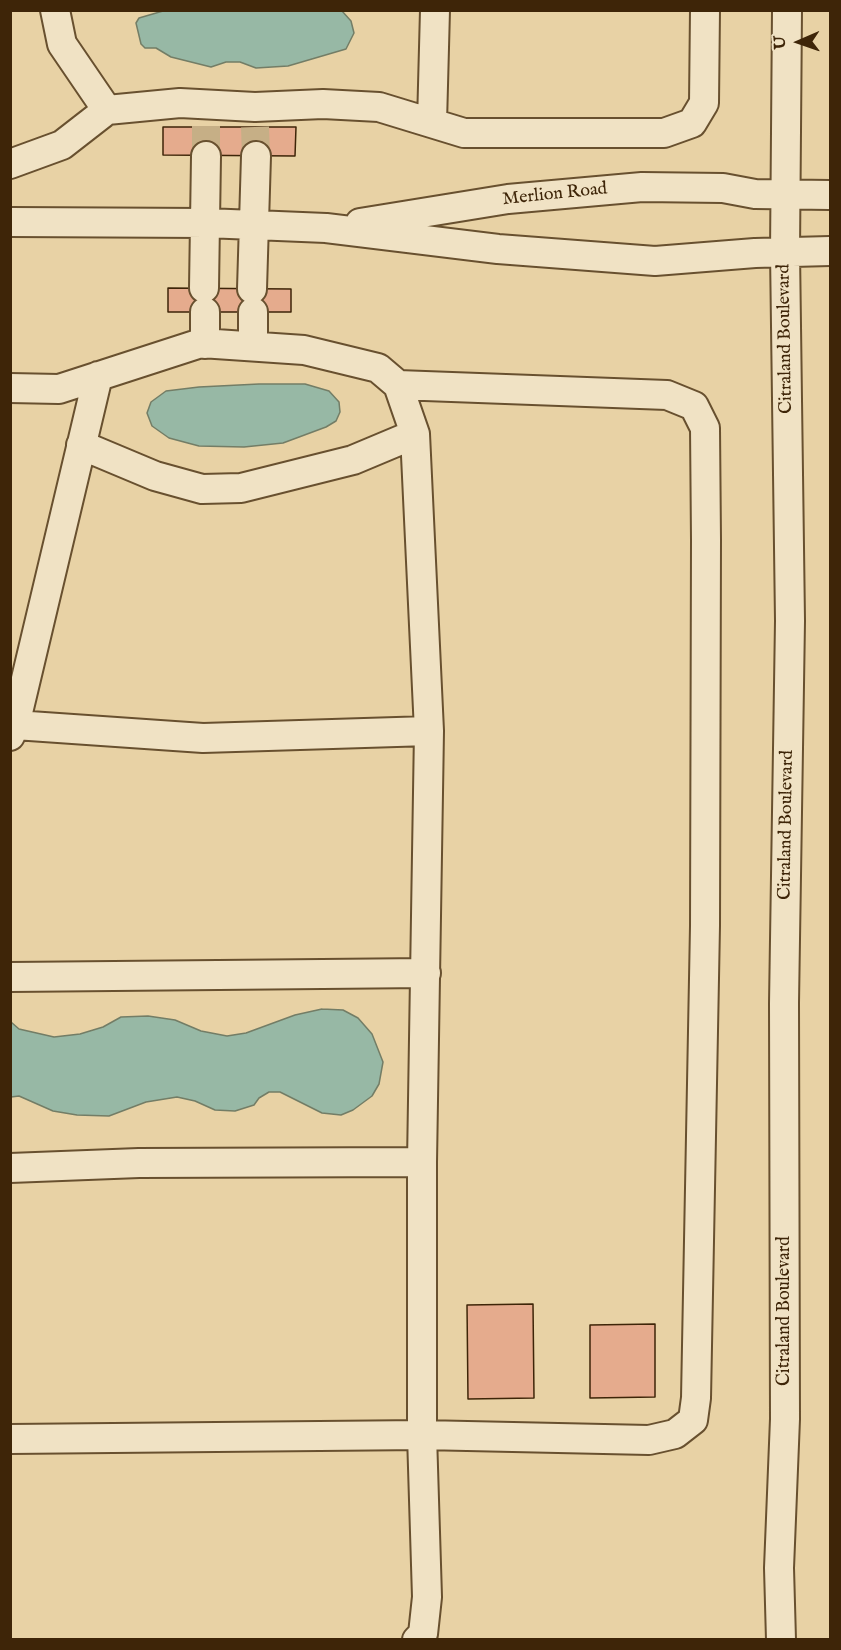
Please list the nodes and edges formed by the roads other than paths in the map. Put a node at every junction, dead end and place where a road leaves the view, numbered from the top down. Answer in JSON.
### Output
{"nodes":[{"id":1,"x":55,"y":10,"type":"edge"},
{"id":2,"x":435,"y":10,"type":"edge"},
{"id":3,"x":705,"y":10,"type":"edge"},
{"id":4,"x":787,"y":10,"type":"edge"},
{"id":5,"x":107,"y":110,"type":"junction"},
{"id":6,"x":432,"y":123,"type":"junction"},
{"id":7,"x":206,"y":156,"type":"tunnel mouth"},
{"id":8,"x":256,"y":156,"type":"tunnel mouth"},
{"id":9,"x":10,"y":164,"type":"edge"},
{"id":10,"x":786,"y":195,"type":"junction"},
{"id":11,"x":831,"y":195,"type":"edge"},
{"id":12,"x":10,"y":222,"type":"edge"},
{"id":13,"x":206,"y":223,"type":"junction"},
{"id":14,"x":254,"y":225,"type":"junction"},
{"id":15,"x":326,"y":228,"type":"junction"},
{"id":16,"x":831,"y":251,"type":"edge"},
{"id":17,"x":785,"y":252,"type":"junction"},
{"id":18,"x":205,"y":344,"type":"junction"},
{"id":19,"x":253,"y":345,"type":"junction"},
{"id":20,"x":98,"y":376,"type":"junction"},
{"id":21,"x":398,"y":385,"type":"junction"},
{"id":22,"x":10,"y":388,"type":"edge"},
{"id":23,"x":416,"y":434,"type":"junction"},
{"id":24,"x":81,"y":445,"type":"junction"},
{"id":25,"x":13,"y":731,"type":"edge"},
{"id":26,"x":429,"y":731,"type":"junction"},
{"id":27,"x":426,"y":972,"type":"junction"},
{"id":28,"x":10,"y":977,"type":"edge"},
{"id":29,"x":422,"y":1162,"type":"junction"},
{"id":30,"x":10,"y":1168,"type":"edge"},
{"id":31,"x":422,"y":1435,"type":"junction"},
{"id":32,"x":10,"y":1439,"type":"edge"},
{"id":33,"x":417,"y":1640,"type":"edge"},
{"id":34,"x":781,"y":1640,"type":"edge"}],
"edges":[{"from":1,"to":5,"type":"street"},
{"from":2,"to":6,"type":"street"},
{"from":3,"to":6,"type":"street"},
{"from":4,"to":10,"type":"street","name":"Citraland Boulevard"},
{"from":5,"to":6,"type":"street"},
{"from":5,"to":9,"type":"street"},
{"from":7,"to":13,"type":"street"},
{"from":8,"to":14,"type":"street"},
{"from":10,"to":11,"type":"street","name":"Merlion Road"},
{"from":10,"to":15,"type":"street","name":"Merlion Road"},
{"from":10,"to":17,"type":"street","name":"Citraland Boulevard"},
{"from":12,"to":13,"type":"street","name":"Merlion Road"},
{"from":13,"to":14,"type":"street","name":"Merlion Road"},
{"from":13,"to":18,"type":"street"},
{"from":14,"to":15,"type":"street","name":"Merlion Road"},
{"from":14,"to":19,"type":"street"},
{"from":15,"to":17,"type":"street","name":"Merlion Road"},
{"from":16,"to":17,"type":"street","name":"Merlion Road"},
{"from":17,"to":34,"type":"street","name":"Citraland Boulevard"},
{"from":18,"to":19,"type":"street"},
{"from":18,"to":20,"type":"street"},
{"from":19,"to":21,"type":"street"},
{"from":20,"to":22,"type":"street"},
{"from":20,"to":24,"type":"street"},
{"from":21,"to":23,"type":"street"},
{"from":21,"to":31,"type":"street"},
{"from":23,"to":24,"type":"street"},
{"from":23,"to":26,"type":"street"},
{"from":24,"to":25,"type":"street"},
{"from":25,"to":26,"type":"street"},
{"from":26,"to":27,"type":"street"},
{"from":27,"to":28,"type":"street"},
{"from":27,"to":29,"type":"street"},
{"from":29,"to":30,"type":"street"},
{"from":29,"to":31,"type":"street"},
{"from":31,"to":32,"type":"street"},
{"from":31,"to":33,"type":"street"}]}
